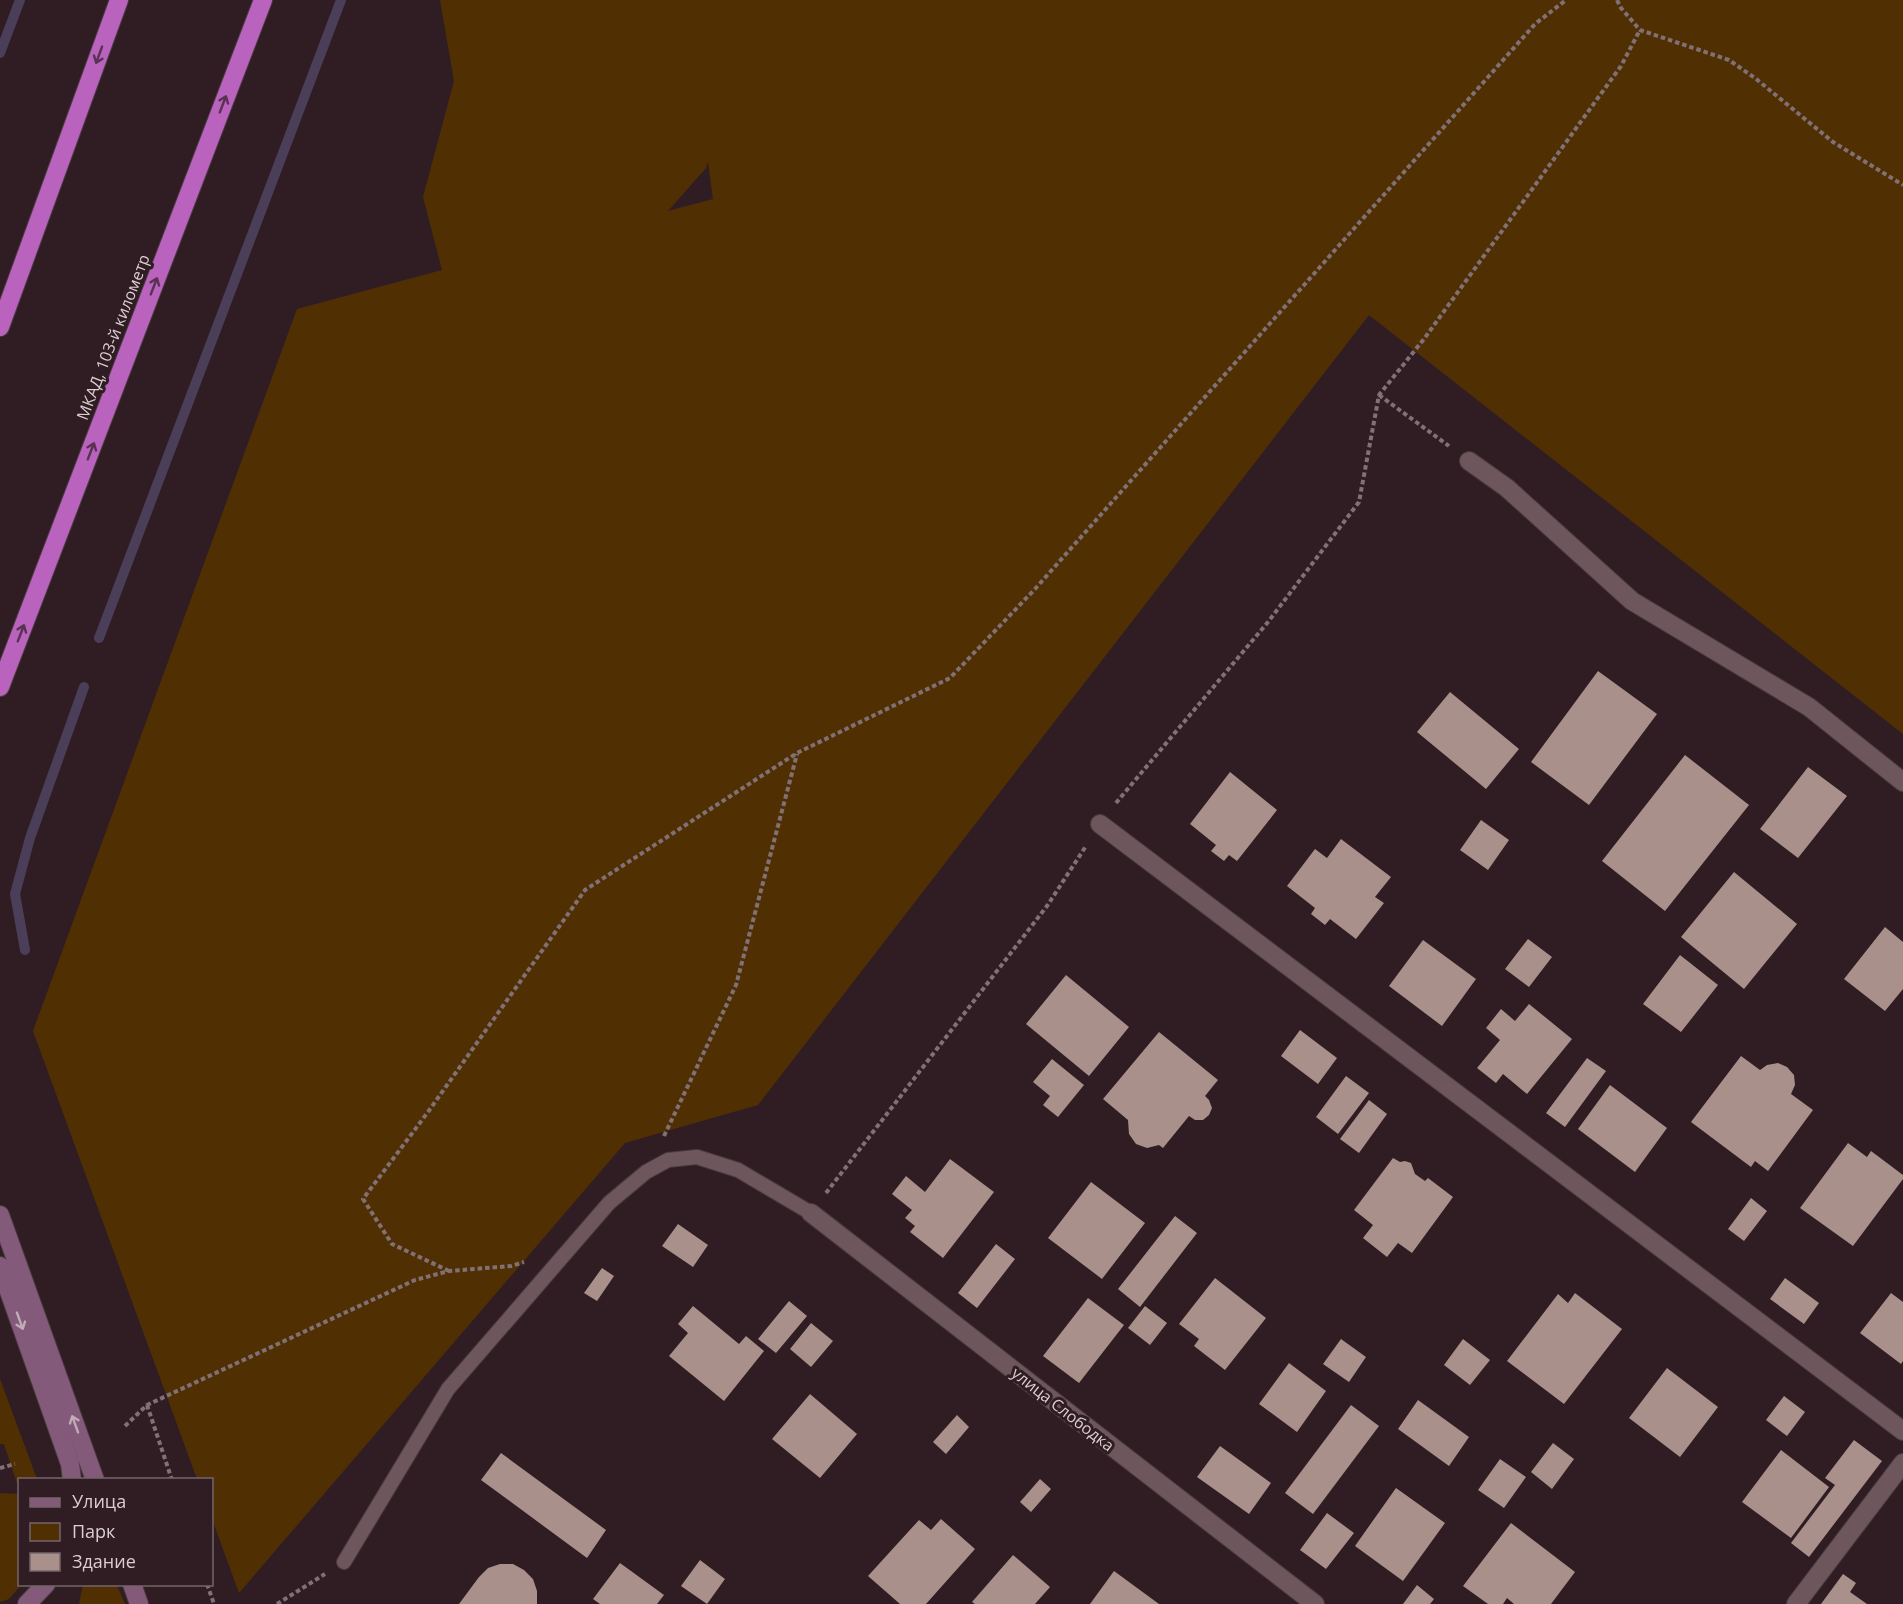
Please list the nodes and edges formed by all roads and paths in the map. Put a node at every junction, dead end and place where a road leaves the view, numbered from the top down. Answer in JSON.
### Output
{"nodes":[{"id":1,"x":119,"y":0,"type":"edge"},
{"id":2,"x":263,"y":0,"type":"edge"},
{"id":3,"x":1566,"y":0,"type":"edge"},
{"id":4,"x":1617,"y":0,"type":"edge"},
{"id":5,"x":1640,"y":30,"type":"junction"},
{"id":6,"x":1903,"y":185,"type":"edge"},
{"id":7,"x":51,"y":188,"type":"junction"},
{"id":8,"x":0,"y":306,"type":"edge"},
{"id":9,"x":0,"y":327,"type":"edge"},
{"id":10,"x":1379,"y":395,"type":"junction"},
{"id":11,"x":1469,"y":461,"type":"joint"},
{"id":12,"x":0,"y":687,"type":"edge"},
{"id":13,"x":797,"y":753,"type":"junction"},
{"id":14,"x":1903,"y":782,"type":"edge"},
{"id":15,"x":1100,"y":824,"type":"junction"},
{"id":16,"x":646,"y":1172,"type":"junction"},
{"id":17,"x":811,"y":1213,"type":"junction"},
{"id":18,"x":0,"y":1215,"type":"edge"},
{"id":19,"x":569,"y":1251,"type":"junction"},
{"id":20,"x":0,"y":1266,"type":"edge"},
{"id":21,"x":449,"y":1271,"type":"junction"},
{"id":22,"x":147,"y":1405,"type":"junction"},
{"id":23,"x":125,"y":1426,"type":"dead end"},
{"id":24,"x":1903,"y":1431,"type":"edge"},
{"id":25,"x":1903,"y":1463,"type":"edge"},
{"id":26,"x":15,"y":1464,"type":"dead end"},
{"id":27,"x":0,"y":1468,"type":"edge"},
{"id":28,"x":72,"y":1478,"type":"edge"},
{"id":29,"x":95,"y":1478,"type":"edge"},
{"id":30,"x":172,"y":1478,"type":"edge"},
{"id":31,"x":344,"y":1562,"type":"joint"},
{"id":32,"x":44,"y":1586,"type":"edge"},
{"id":33,"x":133,"y":1586,"type":"edge"},
{"id":34,"x":208,"y":1586,"type":"edge"},
{"id":35,"x":27,"y":1604,"type":"edge"},
{"id":36,"x":140,"y":1604,"type":"edge"},
{"id":37,"x":214,"y":1604,"type":"edge"},
{"id":38,"x":277,"y":1604,"type":"edge"},
{"id":39,"x":1315,"y":1604,"type":"edge"},
{"id":40,"x":1796,"y":1604,"type":"edge"}],
"edges":[{"from":1,"to":7,"type":"highway","one_way":true},
{"from":12,"to":2,"type":"highway","name":"МКАД, 103-й километр","one_way":true},
{"from":3,"to":13,"type":"path"},
{"from":4,"to":5,"type":"path"},
{"from":5,"to":6,"type":"path"},
{"from":5,"to":10,"type":"path"},
{"from":7,"to":8,"type":"main road"},
{"from":7,"to":9,"type":"highway"},
{"from":10,"to":11,"type":"path"},
{"from":10,"to":15,"type":"path"},
{"from":11,"to":14,"type":"street"},
{"from":13,"to":16,"type":"path"},
{"from":13,"to":21,"type":"path"},
{"from":15,"to":17,"type":"path"},
{"from":15,"to":24,"type":"street"},
{"from":16,"to":17,"type":"lane"},
{"from":16,"to":19,"type":"lane"},
{"from":17,"to":39,"type":"street","name":"улица Слободка"},
{"from":29,"to":18,"type":"main road","one_way":true},
{"from":19,"to":21,"type":"path"},
{"from":19,"to":31,"type":"lane"},
{"from":20,"to":28,"type":"main road","one_way":true},
{"from":21,"to":22,"type":"path"},
{"from":22,"to":23,"type":"path"},
{"from":22,"to":30,"type":"path"},
{"from":25,"to":40,"type":"street"},
{"from":26,"to":27,"type":"path"},
{"from":31,"to":38,"type":"path"},
{"from":32,"to":35,"type":"main road"},
{"from":33,"to":36,"type":"main road"},
{"from":34,"to":37,"type":"path"}]}
